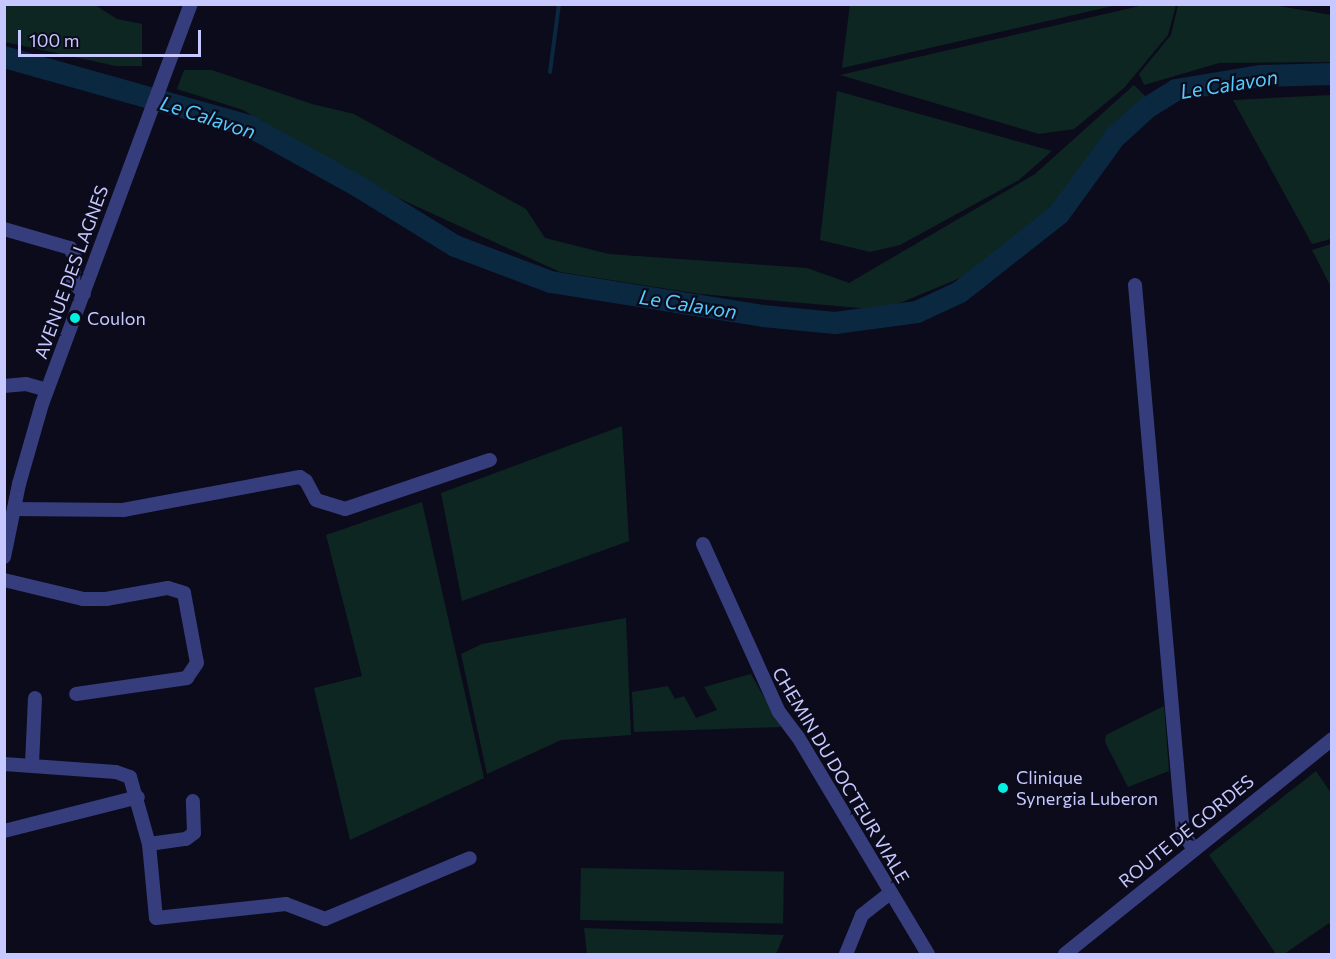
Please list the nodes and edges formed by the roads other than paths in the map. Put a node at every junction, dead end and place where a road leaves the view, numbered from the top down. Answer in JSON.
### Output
{"nodes":[{"id":1,"x":190,"y":4,"type":"edge"},
{"id":2,"x":4,"y":229,"type":"edge"},
{"id":3,"x":1135,"y":285,"type":"dead end"},
{"id":4,"x":84,"y":294,"type":"junction"},
{"id":5,"x":4,"y":386,"type":"edge"},
{"id":6,"x":47,"y":390,"type":"junction"},
{"id":7,"x":490,"y":460,"type":"dead end"},
{"id":8,"x":14,"y":509,"type":"junction"},
{"id":9,"x":703,"y":544,"type":"dead end"},
{"id":10,"x":4,"y":557,"type":"edge"},
{"id":11,"x":4,"y":580,"type":"edge"},
{"id":12,"x":76,"y":693,"type":"dead end"},
{"id":13,"x":35,"y":698,"type":"dead end"},
{"id":14,"x":1332,"y":739,"type":"edge"},
{"id":15,"x":4,"y":764,"type":"edge"},
{"id":16,"x":32,"y":764,"type":"junction"},
{"id":17,"x":138,"y":797,"type":"junction"},
{"id":18,"x":193,"y":801,"type":"dead end"},
{"id":19,"x":4,"y":831,"type":"edge"},
{"id":20,"x":149,"y":844,"type":"junction"},
{"id":21,"x":1193,"y":848,"type":"junction"},
{"id":22,"x":470,"y":858,"type":"dead end"},
{"id":23,"x":890,"y":893,"type":"junction"},
{"id":24,"x":846,"y":954,"type":"edge"},
{"id":25,"x":928,"y":954,"type":"edge"},
{"id":26,"x":1065,"y":954,"type":"edge"}],
"edges":[{"from":1,"to":4,"type":"street","name":"AVENUE DES LAGNES"},
{"from":2,"to":4,"type":"street"},
{"from":3,"to":21,"type":"street"},
{"from":4,"to":6,"type":"street","name":"AVENUE DES LAGNES"},
{"from":5,"to":6,"type":"street"},
{"from":6,"to":8,"type":"street","name":"AVENUE DES LAGNES"},
{"from":7,"to":8,"type":"street"},
{"from":8,"to":10,"type":"street","name":"AVENUE DES LAGNES"},
{"from":9,"to":23,"type":"street","name":"CHEMIN DU DOCTEUR VIALE"},
{"from":11,"to":12,"type":"street"},
{"from":13,"to":16,"type":"street"},
{"from":14,"to":21,"type":"street","name":"ROUTE DE GORDES"},
{"from":15,"to":16,"type":"street"},
{"from":16,"to":17,"type":"street"},
{"from":17,"to":19,"type":"street"},
{"from":17,"to":20,"type":"street"},
{"from":18,"to":20,"type":"street"},
{"from":20,"to":22,"type":"street"},
{"from":21,"to":26,"type":"street","name":"ROUTE DE GORDES"},
{"from":23,"to":24,"type":"street"},
{"from":23,"to":25,"type":"street","name":"CHEMIN DU DOCTEUR VIALE"}]}
